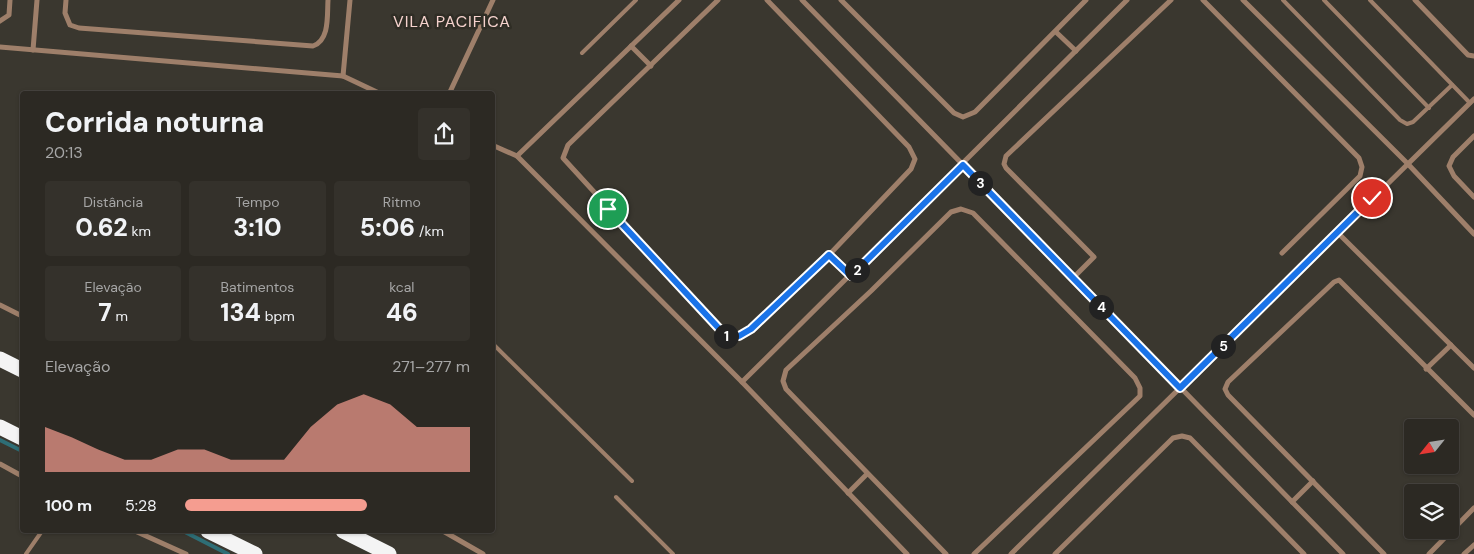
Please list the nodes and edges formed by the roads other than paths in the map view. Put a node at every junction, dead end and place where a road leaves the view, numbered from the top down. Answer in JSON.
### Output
{"nodes":[{"id":1,"x":10,"y":0,"type":"edge"},
{"id":2,"x":37,"y":0,"type":"edge"},
{"id":3,"x":66,"y":0,"type":"edge"},
{"id":4,"x":328,"y":0,"type":"edge"},
{"id":5,"x":350,"y":0,"type":"edge"},
{"id":6,"x":493,"y":0,"type":"edge"},
{"id":7,"x":636,"y":0,"type":"edge"},
{"id":8,"x":679,"y":0,"type":"edge"},
{"id":9,"x":718,"y":0,"type":"edge"},
{"id":10,"x":767,"y":0,"type":"edge"},
{"id":11,"x":802,"y":0,"type":"edge"},
{"id":12,"x":841,"y":0,"type":"edge"},
{"id":13,"x":1086,"y":0,"type":"edge"},
{"id":14,"x":1127,"y":0,"type":"edge"},
{"id":15,"x":1171,"y":0,"type":"edge"},
{"id":16,"x":1204,"y":0,"type":"edge"},
{"id":17,"x":1243,"y":0,"type":"edge"},
{"id":18,"x":1283,"y":0,"type":"edge"},
{"id":19,"x":1324,"y":0,"type":"edge"},
{"id":20,"x":1370,"y":0,"type":"edge"},
{"id":21,"x":1415,"y":0,"type":"edge"},
{"id":22,"x":0,"y":21,"type":"edge"},
{"id":23,"x":1056,"y":32,"type":"junction"},
{"id":24,"x":631,"y":46,"type":"junction"},
{"id":25,"x":0,"y":47,"type":"edge"},
{"id":26,"x":33,"y":50,"type":"junction"},
{"id":27,"x":1076,"y":51,"type":"junction"},
{"id":28,"x":582,"y":54,"type":"dead end"},
{"id":29,"x":1474,"y":56,"type":"edge"},
{"id":30,"x":651,"y":66,"type":"junction"},
{"id":31,"x":343,"y":76,"type":"junction"},
{"id":32,"x":1452,"y":85,"type":"junction"},
{"id":33,"x":375,"y":91,"type":"edge"},
{"id":34,"x":450,"y":91,"type":"edge"},
{"id":35,"x":1472,"y":101,"type":"edge"},
{"id":36,"x":1429,"y":108,"type":"junction"},
{"id":37,"x":1474,"y":136,"type":"edge"},
{"id":38,"x":495,"y":146,"type":"edge"},
{"id":39,"x":517,"y":156,"type":"junction"},
{"id":40,"x":1407,"y":163,"type":"junction"},
{"id":41,"x":963,"y":165,"type":"junction"},
{"id":42,"x":1474,"y":197,"type":"edge"},
{"id":43,"x":1337,"y":232,"type":"junction"},
{"id":44,"x":1474,"y":234,"type":"edge"},
{"id":45,"x":1282,"y":254,"type":"dead end"},
{"id":46,"x":829,"y":255,"type":"junction"},
{"id":47,"x":851,"y":276,"type":"junction"},
{"id":48,"x":1073,"y":278,"type":"junction"},
{"id":49,"x":0,"y":305,"type":"edge"},
{"id":50,"x":20,"y":315,"type":"edge"},
{"id":51,"x":1451,"y":345,"type":"junction"},
{"id":52,"x":495,"y":346,"type":"edge"},
{"id":53,"x":0,"y":359,"type":"edge"},
{"id":54,"x":1474,"y":368,"type":"edge"},
{"id":55,"x":20,"y":369,"type":"edge"},
{"id":56,"x":1426,"y":369,"type":"junction"},
{"id":57,"x":742,"y":382,"type":"junction"},
{"id":58,"x":1180,"y":388,"type":"junction"},
{"id":59,"x":1474,"y":415,"type":"edge"},
{"id":60,"x":0,"y":427,"type":"edge"},
{"id":61,"x":20,"y":437,"type":"edge"},
{"id":62,"x":0,"y":464,"type":"edge"},
{"id":63,"x":867,"y":474,"type":"junction"},
{"id":64,"x":20,"y":475,"type":"edge"},
{"id":65,"x":1313,"y":481,"type":"junction"},
{"id":66,"x":632,"y":482,"type":"dead end"},
{"id":67,"x":848,"y":493,"type":"junction"},
{"id":68,"x":616,"y":497,"type":"dead end"},
{"id":69,"x":1292,"y":502,"type":"junction"},
{"id":70,"x":1474,"y":508,"type":"edge"},
{"id":71,"x":41,"y":533,"type":"edge"},
{"id":72,"x":139,"y":533,"type":"edge"},
{"id":73,"x":212,"y":533,"type":"edge"},
{"id":74,"x":347,"y":533,"type":"edge"},
{"id":75,"x":447,"y":533,"type":"edge"},
{"id":76,"x":1474,"y":545,"type":"edge"},
{"id":77,"x":26,"y":554,"type":"edge"},
{"id":78,"x":186,"y":554,"type":"edge"},
{"id":79,"x":255,"y":554,"type":"edge"},
{"id":80,"x":389,"y":554,"type":"edge"},
{"id":81,"x":484,"y":554,"type":"edge"},
{"id":82,"x":673,"y":554,"type":"edge"},
{"id":83,"x":906,"y":554,"type":"edge"},
{"id":84,"x":946,"y":554,"type":"edge"},
{"id":85,"x":974,"y":554,"type":"edge"},
{"id":86,"x":1010,"y":554,"type":"edge"},
{"id":87,"x":1055,"y":554,"type":"edge"},
{"id":88,"x":1304,"y":554,"type":"edge"},
{"id":89,"x":1342,"y":554,"type":"edge"},
{"id":90,"x":1384,"y":554,"type":"edge"},
{"id":91,"x":1429,"y":554,"type":"edge"},
{"id":92,"x":1464,"y":554,"type":"edge"}],
"edges":[{"from":1,"to":22,"type":"street"},
{"from":2,"to":26,"type":"street"},
{"from":3,"to":4,"type":"street"},
{"from":5,"to":31,"type":"street"},
{"from":6,"to":34,"type":"street"},
{"from":7,"to":28,"type":"lane"},
{"from":8,"to":24,"type":"street"},
{"from":9,"to":30,"type":"street"},
{"from":10,"to":46,"type":"street"},
{"from":11,"to":41,"type":"street"},
{"from":12,"to":23,"type":"street"},
{"from":13,"to":23,"type":"street"},
{"from":14,"to":27,"type":"street"},
{"from":15,"to":48,"type":"street"},
{"from":16,"to":45,"type":"street"},
{"from":17,"to":40,"type":"street"},
{"from":18,"to":36,"type":"lane"},
{"from":19,"to":36,"type":"lane"},
{"from":20,"to":32,"type":"lane"},
{"from":21,"to":29,"type":"street"},
{"from":23,"to":27,"type":"street"},
{"from":24,"to":30,"type":"street"},
{"from":24,"to":39,"type":"street"},
{"from":25,"to":26,"type":"street"},
{"from":26,"to":31,"type":"street"},
{"from":27,"to":41,"type":"street"},
{"from":30,"to":46,"type":"street"},
{"from":31,"to":33,"type":"street"},
{"from":32,"to":35,"type":"lane"},
{"from":32,"to":36,"type":"lane"},
{"from":35,"to":40,"type":"street"},
{"from":37,"to":42,"type":"street"},
{"from":38,"to":39,"type":"street"},
{"from":39,"to":57,"type":"street"},
{"from":40,"to":43,"type":"street"},
{"from":40,"to":44,"type":"street"},
{"from":41,"to":47,"type":"street"},
{"from":41,"to":48,"type":"street"},
{"from":43,"to":51,"type":"street"},
{"from":43,"to":58,"type":"street"},
{"from":46,"to":47,"type":"street"},
{"from":47,"to":57,"type":"street"},
{"from":48,"to":58,"type":"street"},
{"from":49,"to":50,"type":"street"},
{"from":51,"to":54,"type":"street"},
{"from":51,"to":56,"type":"street"},
{"from":52,"to":66,"type":"lane"},
{"from":53,"to":55,"type":"highway"},
{"from":56,"to":59,"type":"street"},
{"from":56,"to":65,"type":"street"},
{"from":57,"to":67,"type":"street"},
{"from":58,"to":69,"type":"street"},
{"from":58,"to":86,"type":"street"},
{"from":60,"to":61,"type":"highway"},
{"from":62,"to":64,"type":"street"},
{"from":63,"to":67,"type":"street"},
{"from":63,"to":84,"type":"street"},
{"from":63,"to":85,"type":"street"},
{"from":65,"to":69,"type":"street"},
{"from":65,"to":90,"type":"street"},
{"from":67,"to":83,"type":"street"},
{"from":68,"to":82,"type":"lane"},
{"from":69,"to":89,"type":"street"},
{"from":70,"to":91,"type":"street"},
{"from":71,"to":77,"type":"lane"},
{"from":72,"to":78,"type":"street"},
{"from":73,"to":79,"type":"highway"},
{"from":74,"to":80,"type":"highway"},
{"from":75,"to":81,"type":"street"},
{"from":76,"to":92,"type":"street"},
{"from":87,"to":88,"type":"street"}]}
